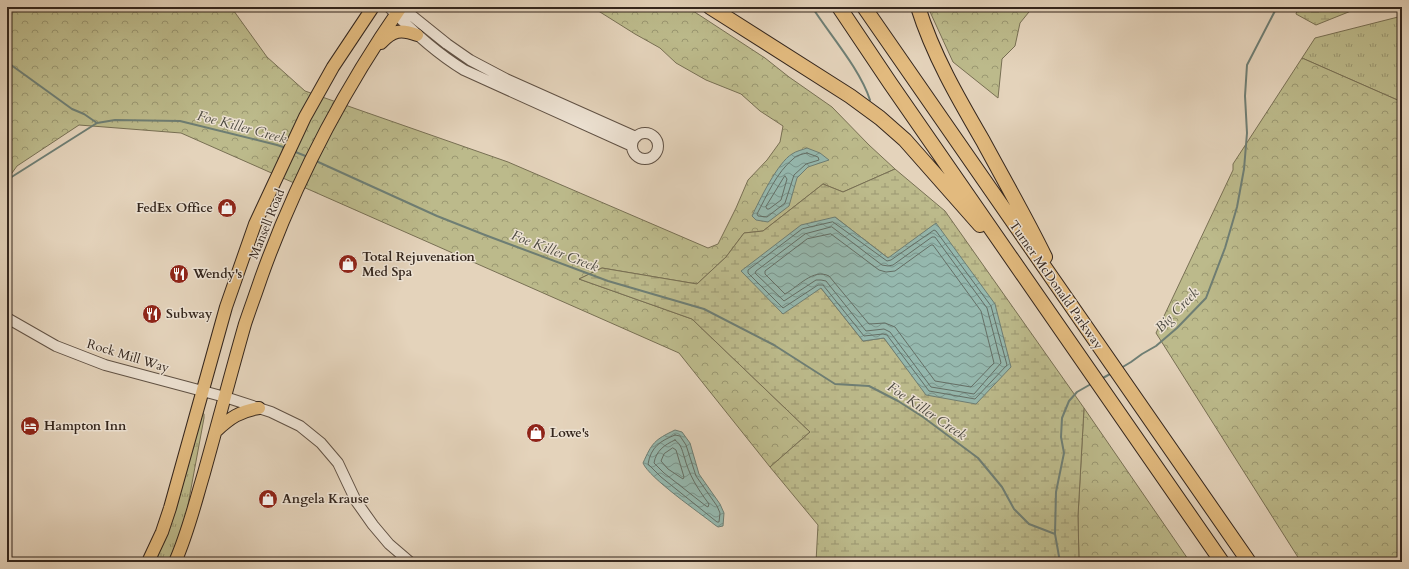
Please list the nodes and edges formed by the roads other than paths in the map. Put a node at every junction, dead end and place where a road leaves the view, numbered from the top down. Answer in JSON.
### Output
{"nodes":[{"id":1,"x":365,"y":7,"type":"edge"},
{"id":2,"x":373,"y":7,"type":"edge"},
{"id":3,"x":710,"y":7,"type":"edge"},
{"id":4,"x":839,"y":7,"type":"edge"},
{"id":5,"x":864,"y":7,"type":"edge"},
{"id":6,"x":918,"y":7,"type":"edge"},
{"id":7,"x":397,"y":9,"type":"edge"},
{"id":8,"x":417,"y":35,"type":"junction"},
{"id":9,"x":348,"y":43,"type":"junction"},
{"id":10,"x":367,"y":56,"type":"junction"},
{"id":11,"x":1020,"y":270,"type":"junction"},
{"id":12,"x":1068,"y":302,"type":"junction"},
{"id":13,"x":7,"y":318,"type":"edge"},
{"id":14,"x":202,"y":390,"type":"junction"},
{"id":15,"x":225,"y":397,"type":"junction"},
{"id":16,"x":259,"y":408,"type":"junction"},
{"id":17,"x":215,"y":432,"type":"junction"},
{"id":18,"x":148,"y":562,"type":"edge"},
{"id":19,"x":175,"y":562,"type":"edge"},
{"id":20,"x":410,"y":562,"type":"edge"},
{"id":21,"x":1222,"y":562,"type":"edge"},
{"id":22,"x":1249,"y":562,"type":"edge"}],
"edges":[{"from":1,"to":9,"type":"main road"},
{"from":2,"to":9,"type":"main road","name":"Mansell Road"},
{"from":3,"to":11,"type":"highway"},
{"from":4,"to":11,"type":"highway","name":"Turner McDonald Parkway"},
{"from":5,"to":12,"type":"highway","name":"Turner McDonald Parkway"},
{"from":6,"to":12,"type":"highway"},
{"from":7,"to":8,"type":"street"},
{"from":7,"to":8,"type":"street"},
{"from":7,"to":10,"type":"main road","name":"Mansell Road"},
{"from":8,"to":10,"type":"main road"},
{"from":9,"to":14,"type":"main road","name":"Mansell Road"},
{"from":10,"to":15,"type":"main road","name":"Mansell Road"},
{"from":11,"to":21,"type":"highway","name":"Turner McDonald Parkway"},
{"from":12,"to":22,"type":"highway","name":"Turner McDonald Parkway"},
{"from":13,"to":14,"type":"street","name":"Rock Mill Way"},
{"from":14,"to":15,"type":"street","name":"Rock Mill Way"},
{"from":14,"to":18,"type":"main road","name":"Mansell Road"},
{"from":15,"to":16,"type":"street","name":"Rock Mill Way"},
{"from":15,"to":17,"type":"main road","name":"Mansell Road"},
{"from":16,"to":17,"type":"main road"},
{"from":16,"to":20,"type":"street","name":"Rock Mill Way"},
{"from":17,"to":19,"type":"main road","name":"Mansell Road"}]}
